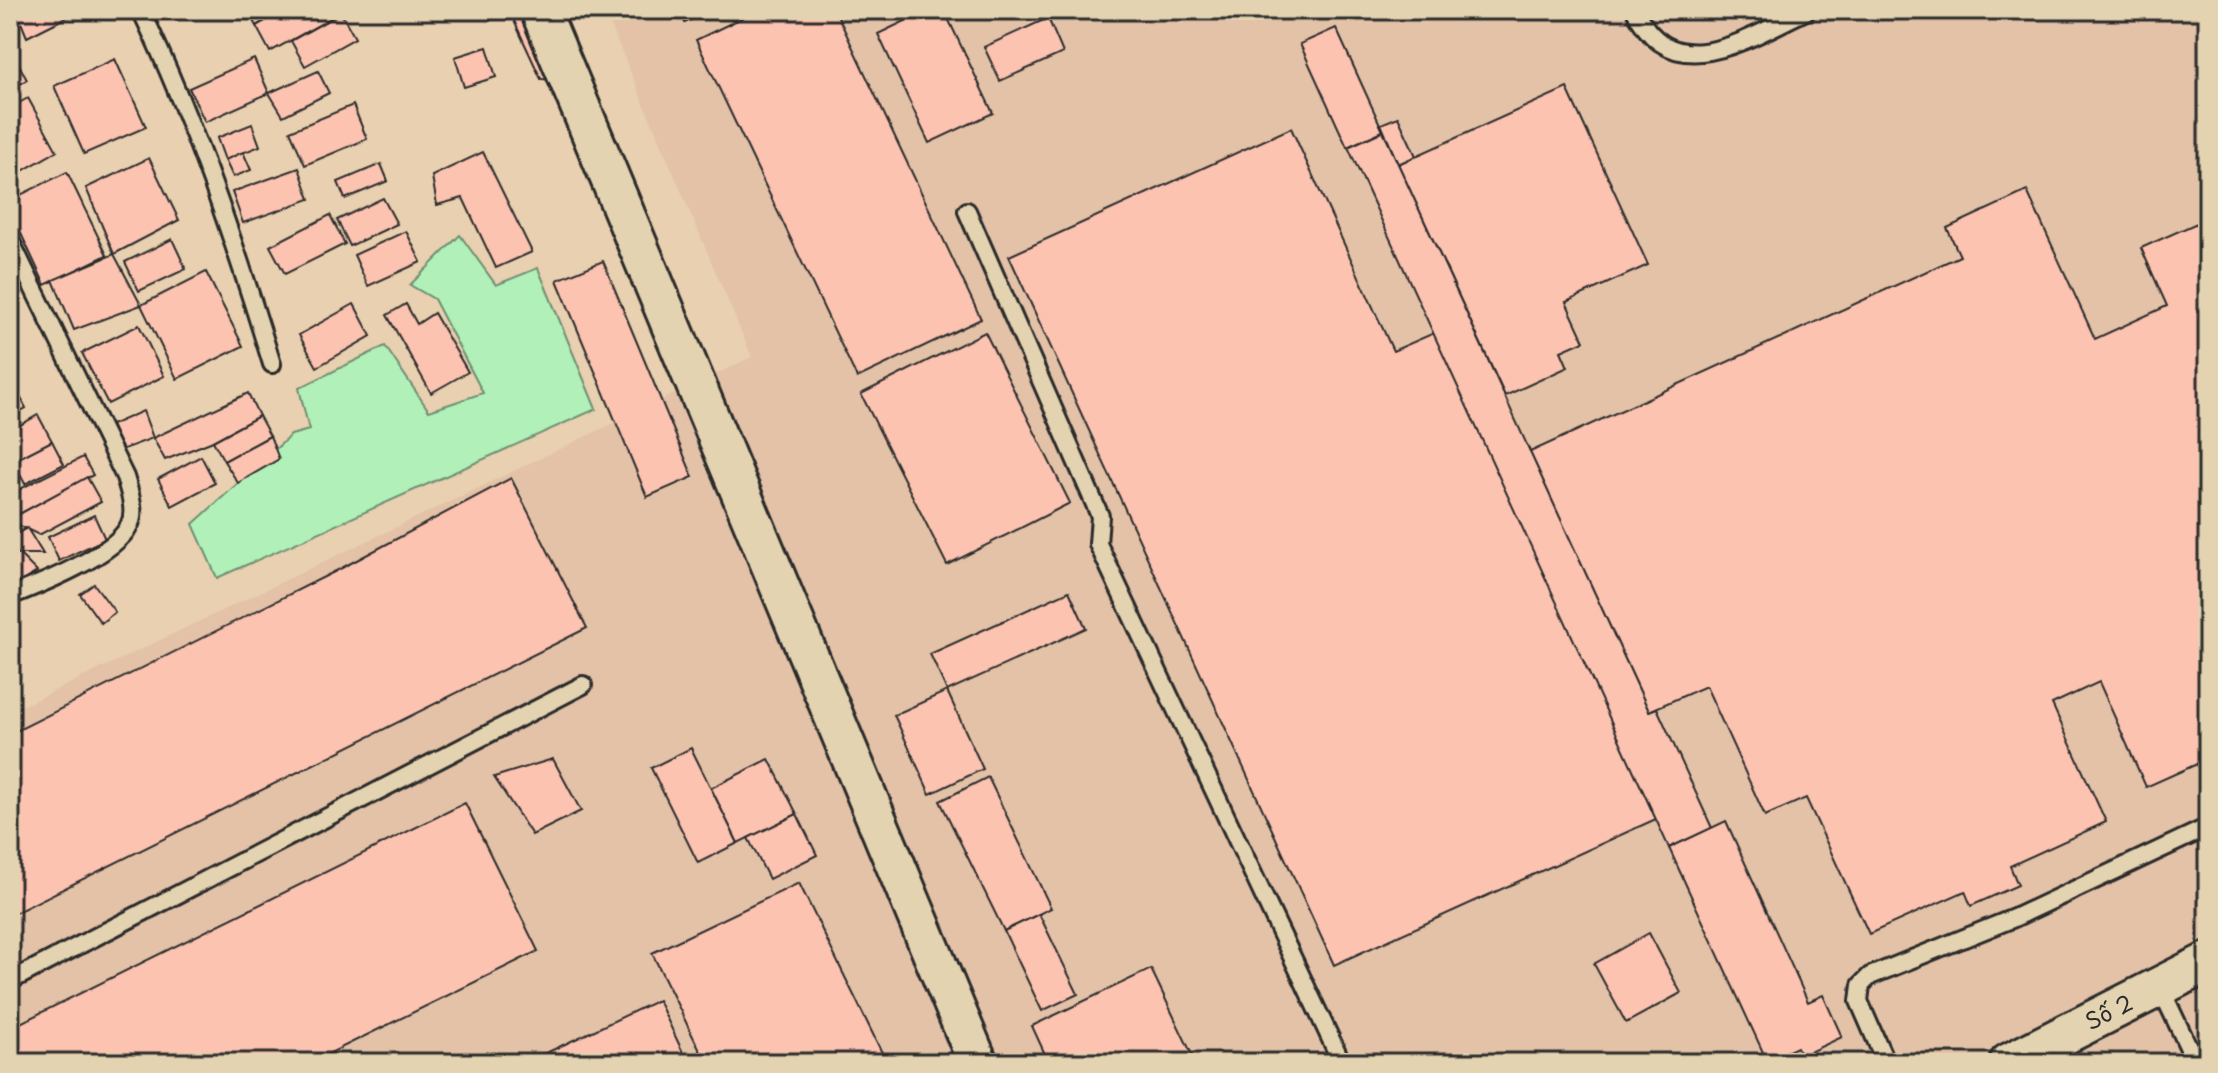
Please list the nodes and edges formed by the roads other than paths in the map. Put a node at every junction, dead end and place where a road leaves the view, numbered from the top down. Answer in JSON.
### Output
{"nodes":[{"id":1,"x":141,"y":10,"type":"edge"},
{"id":2,"x":540,"y":10,"type":"edge"},
{"id":3,"x":1635,"y":10,"type":"edge"},
{"id":4,"x":1808,"y":10,"type":"edge"},
{"id":5,"x":967,"y":211,"type":"dead end"},
{"id":6,"x":10,"y":240,"type":"edge"},
{"id":7,"x":272,"y":364,"type":"dead end"},
{"id":8,"x":10,"y":596,"type":"edge"},
{"id":9,"x":583,"y":685,"type":"dead end"},
{"id":10,"x":2208,"y":827,"type":"edge"},
{"id":11,"x":2208,"y":962,"type":"edge"},
{"id":12,"x":10,"y":981,"type":"edge"},
{"id":13,"x":2160,"y":987,"type":"junction"},
{"id":14,"x":978,"y":1063,"type":"edge"},
{"id":15,"x":1342,"y":1063,"type":"edge"},
{"id":16,"x":1886,"y":1063,"type":"edge"},
{"id":17,"x":2009,"y":1063,"type":"edge"},
{"id":18,"x":2196,"y":1063,"type":"edge"}],
"edges":[{"from":1,"to":7,"type":"lane"},
{"from":2,"to":14,"type":"street"},
{"from":3,"to":4,"type":"lane"},
{"from":5,"to":15,"type":"lane"},
{"from":6,"to":8,"type":"lane"},
{"from":9,"to":12,"type":"lane"},
{"from":10,"to":16,"type":"lane"},
{"from":11,"to":13,"type":"street","name":"Số 2"},
{"from":13,"to":17,"type":"street","name":"Số 2"},
{"from":13,"to":18,"type":"lane"}]}
